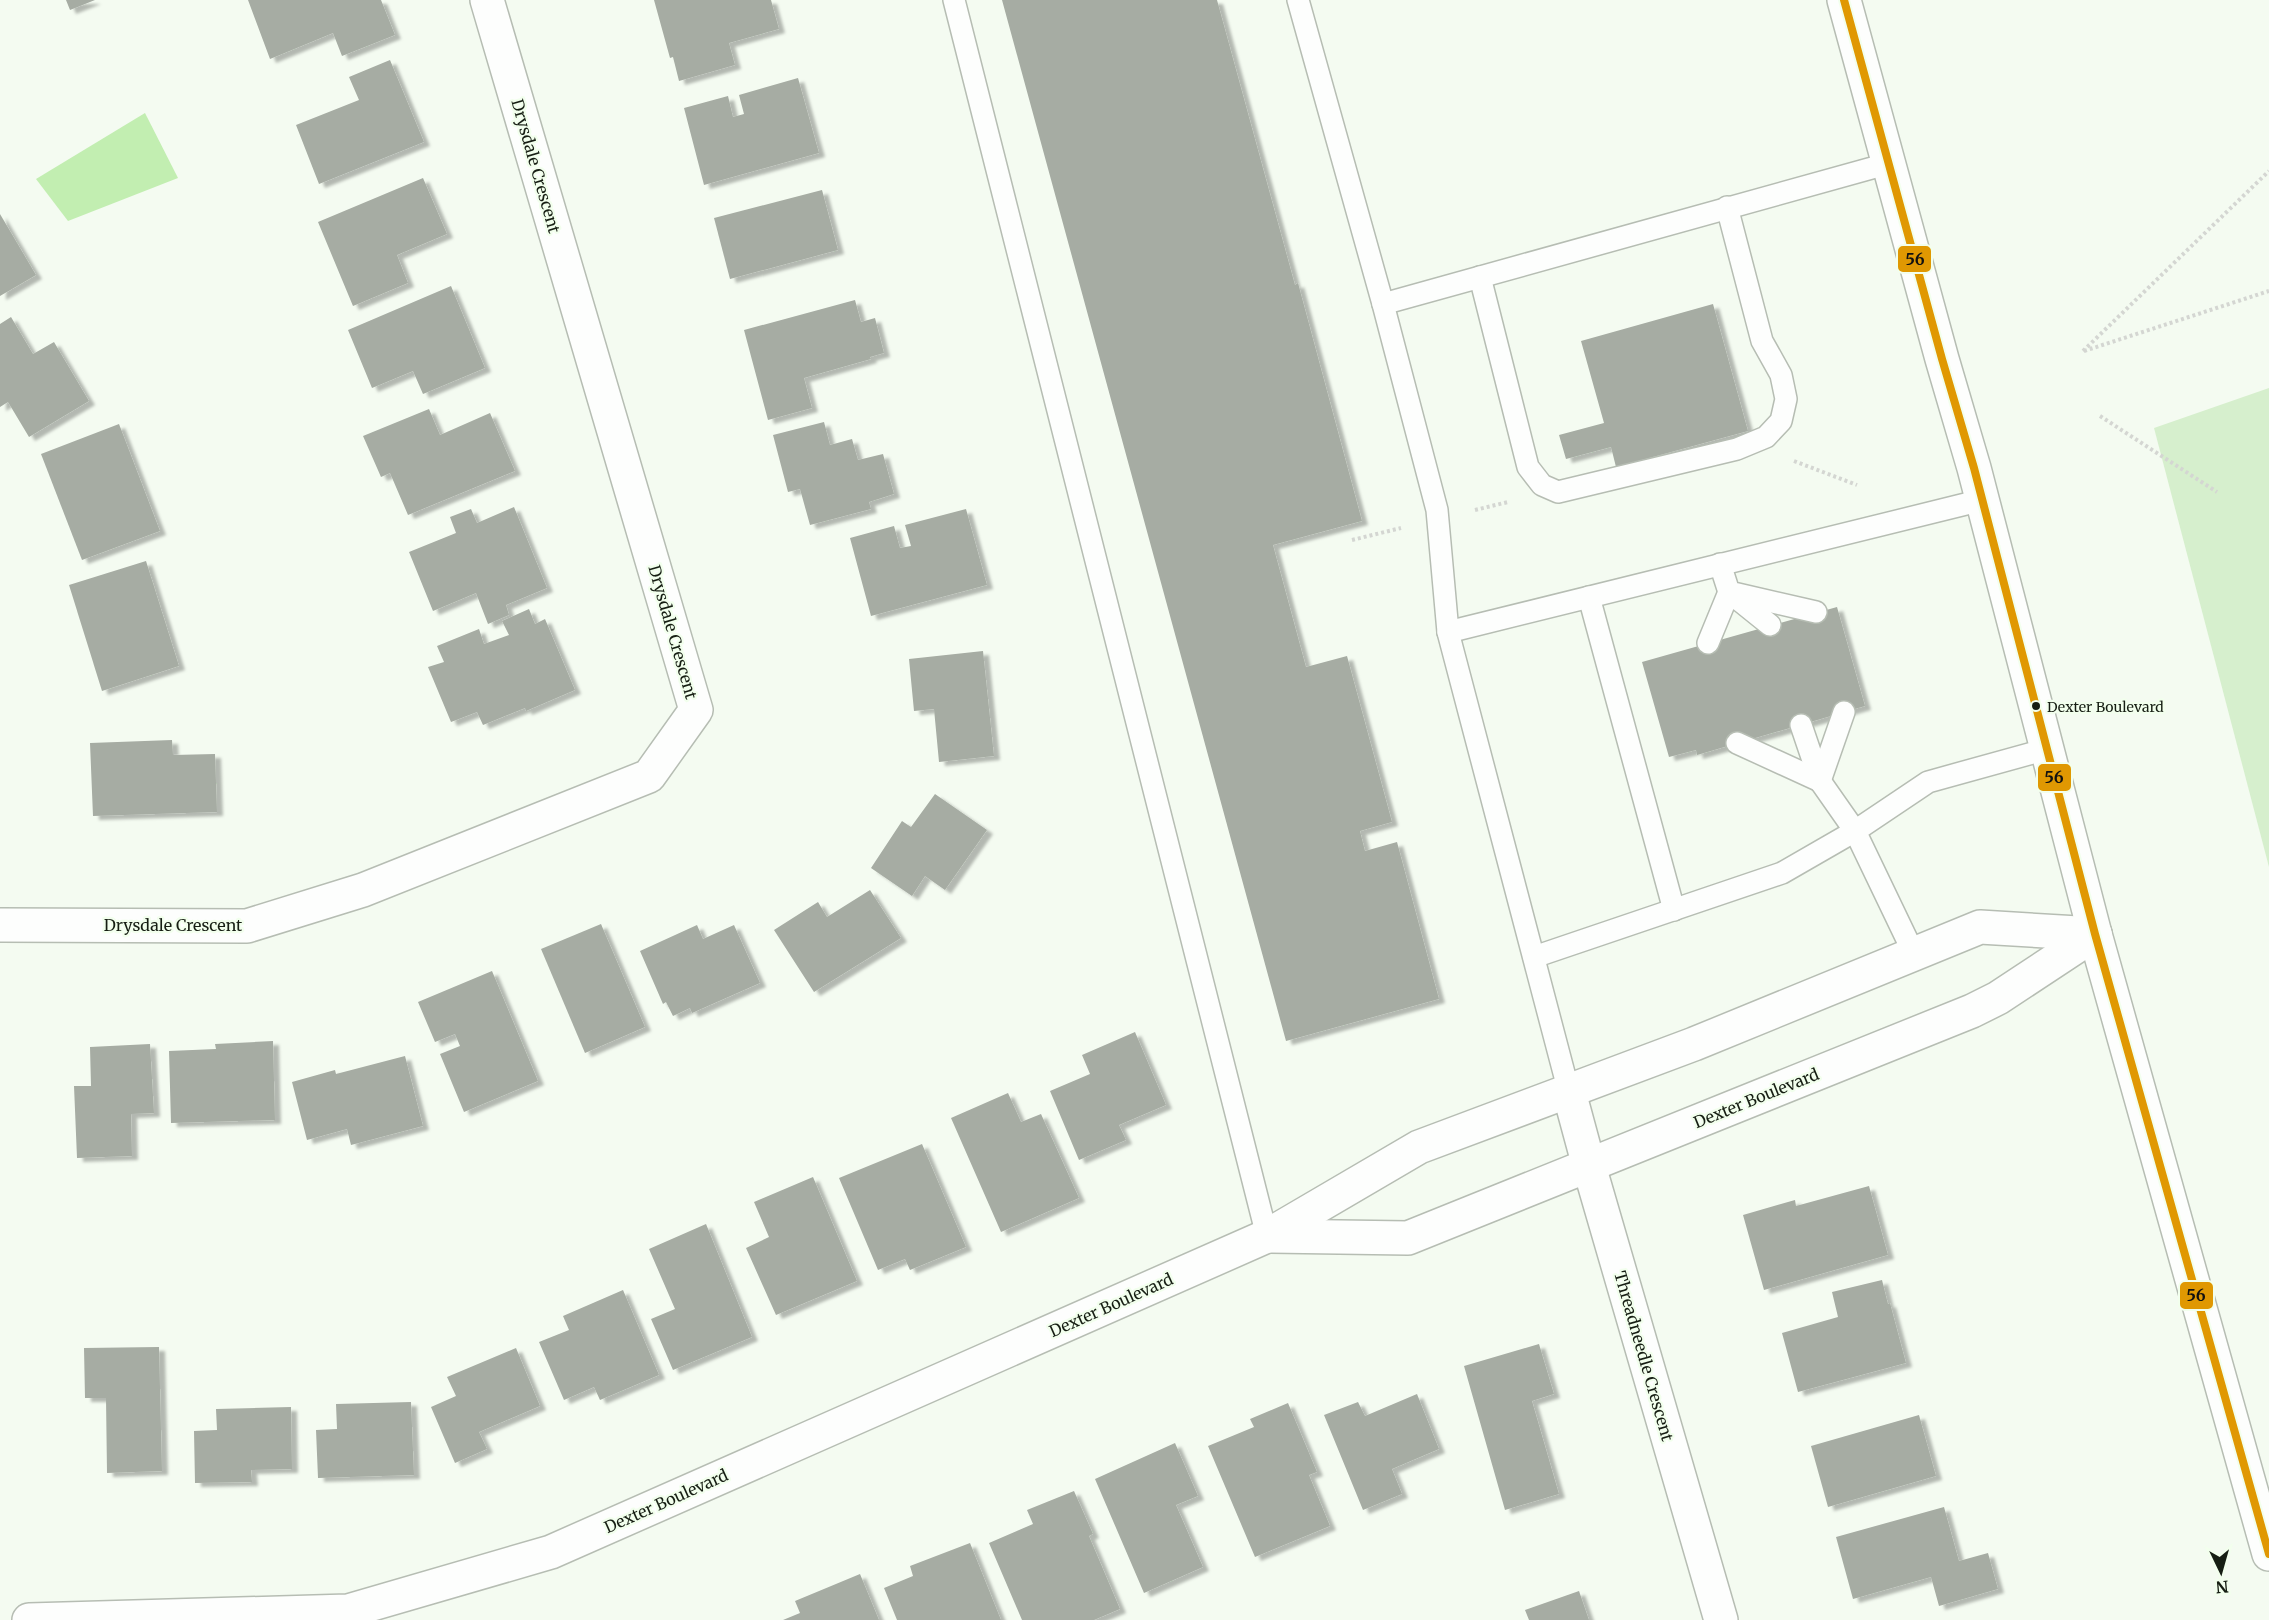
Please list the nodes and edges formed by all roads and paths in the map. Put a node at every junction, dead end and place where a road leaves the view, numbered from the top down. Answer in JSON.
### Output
{"nodes":[{"id":1,"x":487,"y":0,"type":"edge"},
{"id":2,"x":954,"y":0,"type":"edge"},
{"id":3,"x":1298,"y":0,"type":"edge"},
{"id":4,"x":1844,"y":0,"type":"edge"},
{"id":5,"x":1890,"y":163,"type":"junction"},
{"id":6,"x":2269,"y":171,"type":"edge"},
{"id":7,"x":1726,"y":207,"type":"junction"},
{"id":8,"x":1480,"y":277,"type":"junction"},
{"id":9,"x":2269,"y":291,"type":"edge"},
{"id":10,"x":1383,"y":304,"type":"junction"},
{"id":11,"x":2100,"y":416,"type":"dead end"},
{"id":12,"x":2217,"y":492,"type":"dead end"},
{"id":13,"x":1982,"y":500,"type":"junction"},
{"id":14,"x":1720,"y":564,"type":"junction"},
{"id":15,"x":1729,"y":592,"type":"junction"},
{"id":16,"x":1589,"y":597,"type":"junction"},
{"id":17,"x":1816,"y":612,"type":"dead end"},
{"id":18,"x":1770,"y":625,"type":"dead end"},
{"id":19,"x":1448,"y":632,"type":"junction"},
{"id":20,"x":1708,"y":643,"type":"dead end"},
{"id":21,"x":1844,"y":712,"type":"dead end"},
{"id":22,"x":1801,"y":725,"type":"dead end"},
{"id":23,"x":1737,"y":743,"type":"dead end"},
{"id":24,"x":2047,"y":749,"type":"junction"},
{"id":25,"x":1820,"y":781,"type":"junction"},
{"id":26,"x":1855,"y":831,"type":"junction"},
{"id":27,"x":1674,"y":910,"type":"junction"},
{"id":28,"x":0,"y":925,"type":"edge"},
{"id":29,"x":2095,"y":934,"type":"junction"},
{"id":30,"x":1914,"y":954,"type":"junction"},
{"id":31,"x":1534,"y":957,"type":"junction"},
{"id":32,"x":1569,"y":1092,"type":"junction"},
{"id":33,"x":1589,"y":1166,"type":"junction"},
{"id":34,"x":1267,"y":1236,"type":"junction"},
{"id":35,"x":2269,"y":1554,"type":"edge"},
{"id":36,"x":29,"y":1620,"type":"edge"},
{"id":37,"x":1721,"y":1620,"type":"edge"}],
"edges":[{"from":1,"to":28,"type":"street","name":"Drysdale Crescent"},
{"from":2,"to":34,"type":"lane"},
{"from":3,"to":10,"type":"lane"},
{"from":4,"to":5,"type":"street"},
{"from":5,"to":7,"type":"lane"},
{"from":5,"to":13,"type":"street"},
{"from":6,"to":9,"type":"path"},
{"from":7,"to":8,"type":"lane"},
{"from":7,"to":8,"type":"lane"},
{"from":8,"to":10,"type":"lane"},
{"from":10,"to":19,"type":"lane"},
{"from":11,"to":12,"type":"path"},
{"from":13,"to":14,"type":"lane"},
{"from":13,"to":24,"type":"street"},
{"from":14,"to":15,"type":"lane"},
{"from":14,"to":16,"type":"lane"},
{"from":15,"to":17,"type":"lane"},
{"from":15,"to":18,"type":"lane"},
{"from":15,"to":20,"type":"lane"},
{"from":16,"to":19,"type":"lane"},
{"from":16,"to":27,"type":"lane"},
{"from":19,"to":31,"type":"lane"},
{"from":21,"to":25,"type":"lane"},
{"from":22,"to":25,"type":"lane"},
{"from":23,"to":25,"type":"lane"},
{"from":24,"to":26,"type":"lane"},
{"from":24,"to":29,"type":"street"},
{"from":25,"to":26,"type":"lane"},
{"from":26,"to":27,"type":"lane"},
{"from":26,"to":30,"type":"lane"},
{"from":27,"to":31,"type":"lane"},
{"from":29,"to":30,"type":"street","name":"Dexter Boulevard"},
{"from":29,"to":33,"type":"street","name":"Dexter Boulevard"},
{"from":29,"to":35,"type":"street"},
{"from":30,"to":32,"type":"street","name":"Dexter Boulevard"},
{"from":31,"to":32,"type":"lane"},
{"from":32,"to":33,"type":"street","name":"Threadneedle Crescent"},
{"from":32,"to":34,"type":"street","name":"Dexter Boulevard"},
{"from":33,"to":34,"type":"street","name":"Dexter Boulevard"},
{"from":33,"to":37,"type":"street","name":"Threadneedle Crescent"},
{"from":34,"to":36,"type":"street","name":"Dexter Boulevard"}]}
